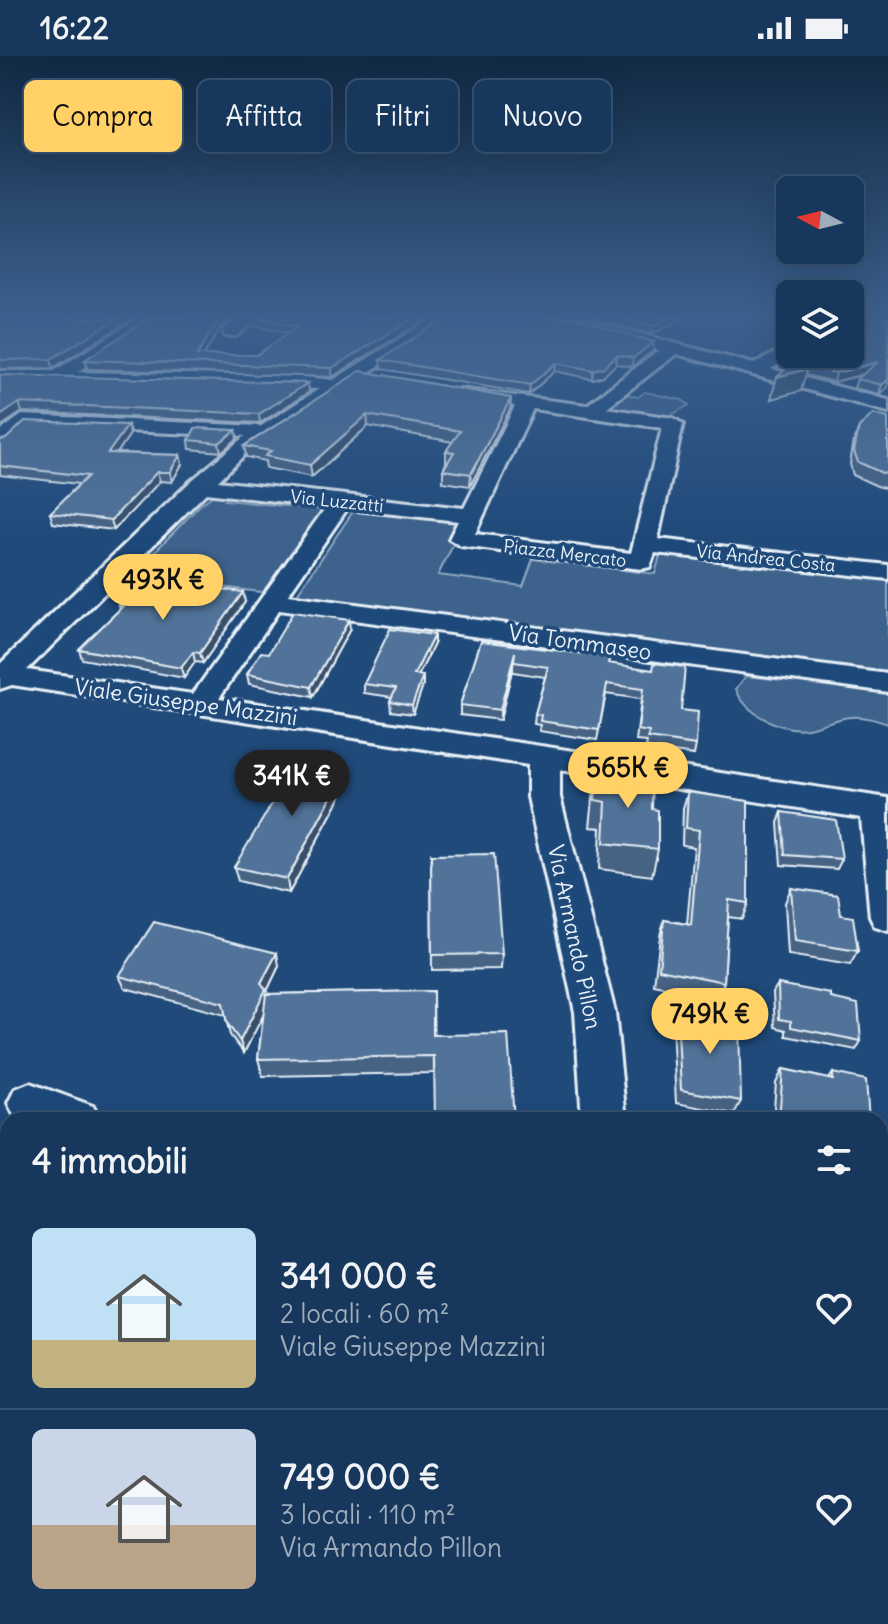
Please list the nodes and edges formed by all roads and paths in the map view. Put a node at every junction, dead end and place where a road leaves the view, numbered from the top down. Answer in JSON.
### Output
{"nodes":[{"id":1,"x":326,"y":391,"type":"edge"},
{"id":2,"x":460,"y":391,"type":"edge"},
{"id":3,"x":615,"y":391,"type":"edge"},
{"id":4,"x":834,"y":391,"type":"edge"},
{"id":5,"x":526,"y":403,"type":"junction"},
{"id":6,"x":888,"y":406,"type":"edge"},
{"id":7,"x":588,"y":414,"type":"junction"},
{"id":8,"x":263,"y":432,"type":"junction"},
{"id":9,"x":0,"y":442,"type":"edge"},
{"id":10,"x":199,"y":486,"type":"junction"},
{"id":11,"x":340,"y":502,"type":"junction"},
{"id":12,"x":474,"y":516,"type":"junction"},
{"id":13,"x":645,"y":545,"type":"junction"},
{"id":14,"x":888,"y":572,"type":"edge"},
{"id":15,"x":272,"y":601,"type":"junction"},
{"id":16,"x":3,"y":677,"type":"edge"},
{"id":17,"x":888,"y":683,"type":"edge"},
{"id":18,"x":200,"y":705,"type":"junction"},
{"id":19,"x":544,"y":756,"type":"junction"},
{"id":20,"x":883,"y":809,"type":"edge"},
{"id":21,"x":888,"y":917,"type":"edge"},
{"id":22,"x":30,"y":1103,"type":"dead end"},
{"id":23,"x":55,"y":1112,"type":"edge"},
{"id":24,"x":603,"y":1112,"type":"edge"}],
"edges":[{"from":1,"to":8,"type":"street"},
{"from":2,"to":5,"type":"street"},
{"from":3,"to":7,"type":"street"},
{"from":4,"to":6,"type":"street"},
{"from":5,"to":7,"type":"street"},
{"from":5,"to":12,"type":"street","name":"Piazza Mercato"},
{"from":7,"to":13,"type":"street","name":"Piazza Mercato"},
{"from":8,"to":9,"type":"street"},
{"from":8,"to":10,"type":"street"},
{"from":10,"to":11,"type":"street","name":"Via Luzzatti"},
{"from":10,"to":16,"type":"street"},
{"from":11,"to":12,"type":"street","name":"Via Luzzatti"},
{"from":11,"to":15,"type":"street"},
{"from":12,"to":13,"type":"street","name":"Piazza Mercato"},
{"from":13,"to":14,"type":"street","name":"Via Andrea Costa"},
{"from":15,"to":17,"type":"street","name":"Via Tommaseo"},
{"from":15,"to":18,"type":"street"},
{"from":16,"to":18,"type":"street","name":"Viale Giuseppe Mazzini"},
{"from":18,"to":19,"type":"street","name":"Viale Giuseppe Mazzini"},
{"from":19,"to":20,"type":"street","name":"Viale Giuseppe Mazzini"},
{"from":19,"to":24,"type":"street","name":"Via Armando Pillon"},
{"from":20,"to":21,"type":"street"},
{"from":22,"to":23,"type":"street"}]}
